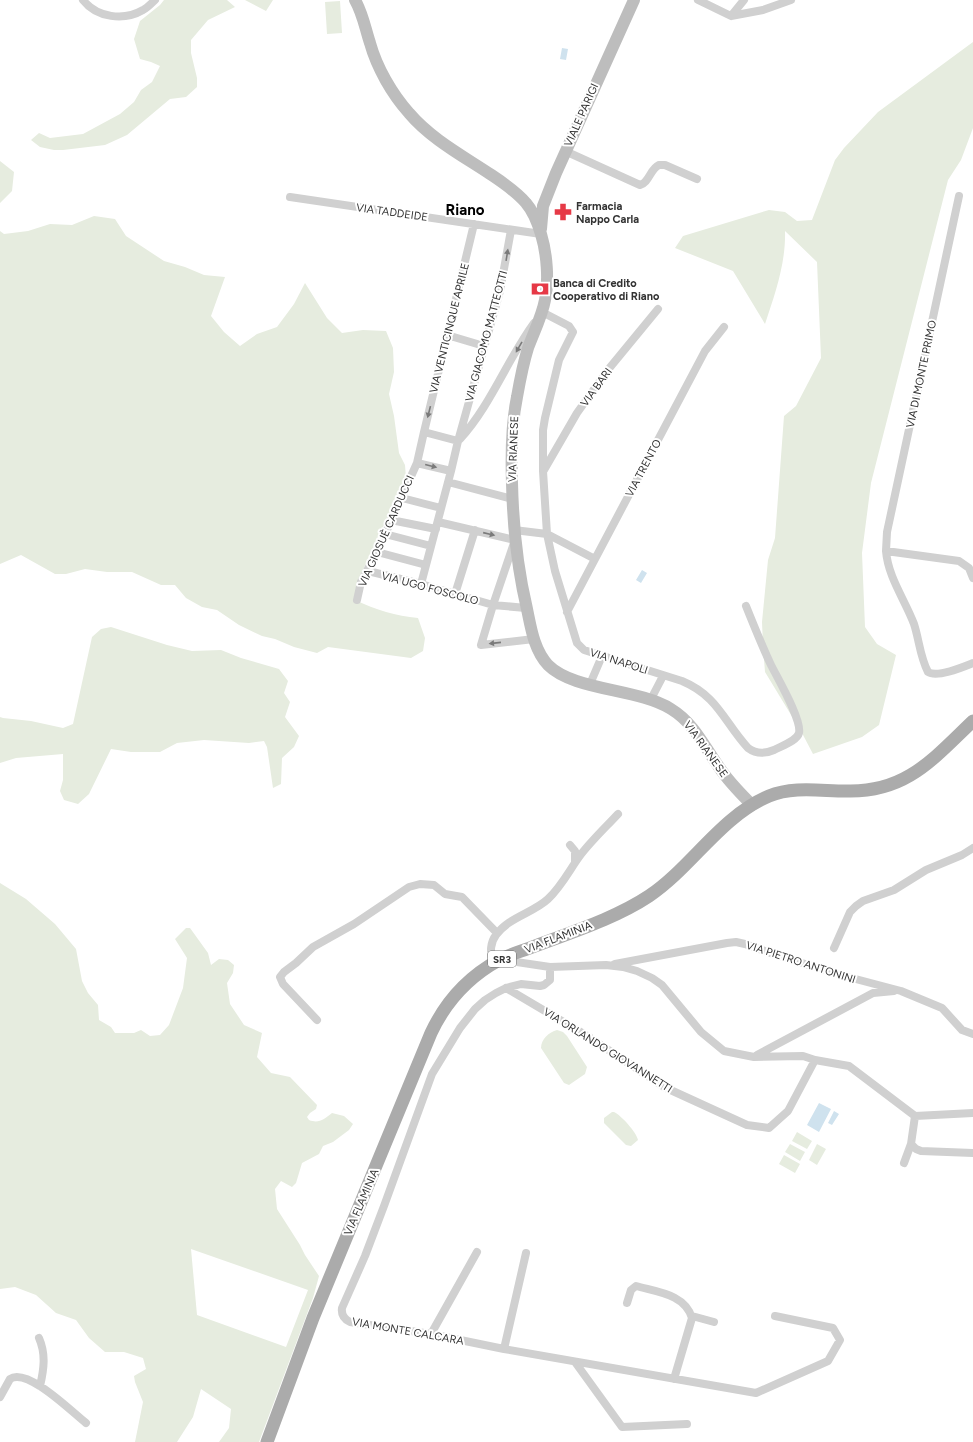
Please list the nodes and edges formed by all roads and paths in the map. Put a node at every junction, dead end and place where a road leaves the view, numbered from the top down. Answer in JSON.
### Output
{"nodes":[{"id":1,"x":83,"y":0,"type":"edge"},
{"id":2,"x":155,"y":0,"type":"edge"},
{"id":3,"x":355,"y":0,"type":"edge"},
{"id":4,"x":634,"y":0,"type":"edge"},
{"id":5,"x":698,"y":0,"type":"edge"},
{"id":6,"x":744,"y":0,"type":"edge"},
{"id":7,"x":791,"y":0,"type":"edge"},
{"id":8,"x":731,"y":16,"type":"junction"},
{"id":9,"x":566,"y":151,"type":"junction"},
{"id":10,"x":697,"y":179,"type":"dead end"},
{"id":11,"x":959,"y":196,"type":"dead end"},
{"id":12,"x":290,"y":198,"type":"dead end"},
{"id":13,"x":474,"y":224,"type":"junction"},
{"id":14,"x":511,"y":230,"type":"junction"},
{"id":15,"x":541,"y":234,"type":"junction"},
{"id":16,"x":658,"y":309,"type":"dead end"},
{"id":17,"x":541,"y":313,"type":"junction"},
{"id":18,"x":724,"y":327,"type":"dead end"},
{"id":19,"x":447,"y":335,"type":"junction"},
{"id":20,"x":484,"y":346,"type":"junction"},
{"id":21,"x":424,"y":432,"type":"junction"},
{"id":22,"x":458,"y":441,"type":"junction"},
{"id":23,"x":417,"y":463,"type":"junction"},
{"id":24,"x":543,"y":470,"type":"junction"},
{"id":25,"x":451,"y":471,"type":"junction"},
{"id":26,"x":448,"y":482,"type":"junction"},
{"id":27,"x":402,"y":498,"type":"junction"},
{"id":28,"x":512,"y":499,"type":"junction"},
{"id":29,"x":441,"y":508,"type":"junction"},
{"id":30,"x":391,"y":520,"type":"junction"},
{"id":31,"x":437,"y":526,"type":"junction"},
{"id":32,"x":475,"y":530,"type":"junction"},
{"id":33,"x":385,"y":534,"type":"junction"},
{"id":34,"x":547,"y":534,"type":"junction"},
{"id":35,"x":515,"y":535,"type":"junction"},
{"id":36,"x":431,"y":546,"type":"junction"},
{"id":37,"x":886,"y":551,"type":"junction"},
{"id":38,"x":377,"y":552,"type":"junction"},
{"id":39,"x":596,"y":559,"type":"junction"},
{"id":40,"x":426,"y":565,"type":"junction"},
{"id":41,"x":368,"y":572,"type":"junction"},
{"id":42,"x":973,"y":578,"type":"edge"},
{"id":43,"x":421,"y":584,"type":"junction"},
{"id":44,"x":455,"y":594,"type":"junction"},
{"id":45,"x":357,"y":600,"type":"dead end"},
{"id":46,"x":492,"y":605,"type":"junction"},
{"id":47,"x":746,"y":606,"type":"dead end"},
{"id":48,"x":526,"y":608,"type":"junction"},
{"id":49,"x":567,"y":612,"type":"junction"},
{"id":50,"x":534,"y":639,"type":"junction"},
{"id":51,"x":602,"y":656,"type":"junction"},
{"id":52,"x":973,"y":663,"type":"edge"},
{"id":53,"x":663,"y":676,"type":"junction"},
{"id":54,"x":590,"y":684,"type":"junction"},
{"id":55,"x":651,"y":699,"type":"junction"},
{"id":56,"x":973,"y":722,"type":"edge"},
{"id":57,"x":752,"y":805,"type":"junction"},
{"id":58,"x":618,"y":814,"type":"dead end"},
{"id":59,"x":570,"y":845,"type":"dead end"},
{"id":60,"x":973,"y":848,"type":"edge"},
{"id":61,"x":574,"y":865,"type":"junction"},
{"id":62,"x":497,"y":933,"type":"junction"},
{"id":63,"x":834,"y":948,"type":"dead end"},
{"id":64,"x":496,"y":962,"type":"junction"},
{"id":65,"x":606,"y":965,"type":"junction"},
{"id":66,"x":550,"y":967,"type":"junction"},
{"id":67,"x":506,"y":988,"type":"junction"},
{"id":68,"x":901,"y":991,"type":"junction"},
{"id":69,"x":316,"y":1020,"type":"dead end"},
{"id":70,"x":973,"y":1034,"type":"edge"},
{"id":71,"x":754,"y":1056,"type":"junction"},
{"id":72,"x":815,"y":1060,"type":"junction"},
{"id":73,"x":973,"y":1113,"type":"edge"},
{"id":74,"x":915,"y":1116,"type":"junction"},
{"id":75,"x":911,"y":1144,"type":"junction"},
{"id":76,"x":973,"y":1152,"type":"edge"},
{"id":77,"x":904,"y":1163,"type":"dead end"},
{"id":78,"x":477,"y":1252,"type":"dead end"},
{"id":79,"x":526,"y":1253,"type":"dead end"},
{"id":80,"x":627,"y":1303,"type":"dead end"},
{"id":81,"x":692,"y":1316,"type":"junction"},
{"id":82,"x":775,"y":1316,"type":"dead end"},
{"id":83,"x":714,"y":1322,"type":"dead end"},
{"id":84,"x":431,"y":1334,"type":"junction"},
{"id":85,"x":39,"y":1338,"type":"dead end"},
{"id":86,"x":504,"y":1349,"type":"junction"},
{"id":87,"x":575,"y":1362,"type":"junction"},
{"id":88,"x":674,"y":1379,"type":"junction"},
{"id":89,"x":40,"y":1386,"type":"junction"},
{"id":90,"x":0,"y":1397,"type":"edge"},
{"id":91,"x":86,"y":1423,"type":"dead end"},
{"id":92,"x":687,"y":1424,"type":"dead end"},
{"id":93,"x":267,"y":1442,"type":"edge"}],
"edges":[{"from":1,"to":2,"type":"street"},
{"from":3,"to":15,"type":"main road","name":"VIA RIANESE"},
{"from":4,"to":9,"type":"main road","name":"VIALE PARIGI"},
{"from":5,"to":8,"type":"street"},
{"from":6,"to":8,"type":"street"},
{"from":7,"to":8,"type":"street"},
{"from":9,"to":10,"type":"street"},
{"from":9,"to":15,"type":"main road","name":"VIALE PARIGI"},
{"from":11,"to":37,"type":"street","name":"VIA DI MONTE PRIMO"},
{"from":12,"to":13,"type":"street","name":"VIA TADDEIDE"},
{"from":13,"to":14,"type":"street","name":"VIA TADDEIDE"},
{"from":13,"to":19,"type":"street","name":"VIA VENTICINQUE APRILE"},
{"from":14,"to":15,"type":"street","name":"VIA TADDEIDE"},
{"from":20,"to":14,"type":"street","name":"VIA GIACOMO MATTEOTTI","one_way":true},
{"from":15,"to":17,"type":"main road","name":"VIA RIANESE"},
{"from":16,"to":24,"type":"street","name":"VIA BARI"},
{"from":17,"to":22,"type":"street","one_way":true},
{"from":17,"to":24,"type":"street","name":"VIA NAPOLI"},
{"from":17,"to":28,"type":"main road","name":"VIA RIANESE"},
{"from":18,"to":39,"type":"street","name":"VIA TRENTO"},
{"from":19,"to":20,"type":"street"},
{"from":19,"to":21,"type":"street","name":"VIA VENTICINQUE APRILE","one_way":true},
{"from":20,"to":22,"type":"street","name":"VIA GIACOMO MATTEOTTI"},
{"from":21,"to":22,"type":"street"},
{"from":21,"to":23,"type":"street","name":"VIA VENTICINQUE APRILE"},
{"from":22,"to":25,"type":"street","name":"VIA GIACOMO MATTEOTTI"},
{"from":23,"to":25,"type":"street","one_way":true},
{"from":23,"to":27,"type":"street","name":"VIA GIOSUÈ CARDUCCI"},
{"from":24,"to":34,"type":"street","name":"VIA NAPOLI"},
{"from":25,"to":26,"type":"street","name":"VIA GIACOMO MATTEOTTI"},
{"from":26,"to":28,"type":"street"},
{"from":26,"to":29,"type":"street","name":"VIA GIACOMO MATTEOTTI"},
{"from":27,"to":29,"type":"street"},
{"from":27,"to":30,"type":"street","name":"VIA GIOSUÈ CARDUCCI"},
{"from":28,"to":35,"type":"main road","name":"VIA RIANESE"},
{"from":29,"to":31,"type":"street","name":"VIA GIACOMO MATTEOTTI"},
{"from":30,"to":31,"type":"street"},
{"from":30,"to":33,"type":"street","name":"VIA GIOSUÈ CARDUCCI"},
{"from":31,"to":32,"type":"street"},
{"from":31,"to":36,"type":"street","name":"VIA GIACOMO MATTEOTTI"},
{"from":32,"to":35,"type":"street","one_way":true},
{"from":32,"to":44,"type":"street"},
{"from":33,"to":36,"type":"street"},
{"from":33,"to":38,"type":"street","name":"VIA GIOSUÈ CARDUCCI"},
{"from":34,"to":35,"type":"street"},
{"from":34,"to":39,"type":"street"},
{"from":34,"to":49,"type":"street","name":"VIA NAPOLI"},
{"from":35,"to":46,"type":"street"},
{"from":35,"to":48,"type":"main road","name":"VIA RIANESE"},
{"from":36,"to":40,"type":"street","name":"VIA GIACOMO MATTEOTTI"},
{"from":37,"to":42,"type":"street"},
{"from":37,"to":52,"type":"street","name":"VIA DI MONTE PRIMO"},
{"from":38,"to":40,"type":"street"},
{"from":38,"to":41,"type":"street","name":"VIA GIOSUÈ CARDUCCI"},
{"from":39,"to":49,"type":"street","name":"VIA TRENTO"},
{"from":40,"to":43,"type":"street","name":"VIA GIACOMO MATTEOTTI"},
{"from":41,"to":43,"type":"street","name":"VIA UGO FOSCOLO"},
{"from":41,"to":45,"type":"street","name":"VIA GIOSUÈ CARDUCCI"},
{"from":43,"to":44,"type":"street","name":"VIA UGO FOSCOLO"},
{"from":44,"to":46,"type":"street","name":"VIA UGO FOSCOLO"},
{"from":46,"to":48,"type":"street","name":"VIA UGO FOSCOLO"},
{"from":50,"to":46,"type":"street","name":"VIA UGO FOSCOLO","one_way":true},
{"from":47,"to":53,"type":"street","name":"VIA NAPOLI"},
{"from":48,"to":50,"type":"main road","name":"VIA RIANESE"},
{"from":49,"to":51,"type":"street","name":"VIA NAPOLI"},
{"from":50,"to":54,"type":"main road","name":"VIA RIANESE"},
{"from":51,"to":53,"type":"street","name":"VIA NAPOLI"},
{"from":51,"to":54,"type":"street"},
{"from":53,"to":55,"type":"street"},
{"from":54,"to":55,"type":"main road","name":"VIA RIANESE"},
{"from":55,"to":57,"type":"main road","name":"VIA RIANESE"},
{"from":56,"to":57,"type":"main road","name":"VIA FLAMINIA","number":"SR3"},
{"from":57,"to":64,"type":"main road","name":"VIA FLAMINIA","number":"SR3"},
{"from":58,"to":61,"type":"street"},
{"from":59,"to":61,"type":"street"},
{"from":60,"to":63,"type":"street"},
{"from":61,"to":62,"type":"street"},
{"from":62,"to":64,"type":"street"},
{"from":62,"to":69,"type":"street"},
{"from":64,"to":66,"type":"street"},
{"from":64,"to":93,"type":"main road","name":"VIA FLAMINIA","number":"SR3"},
{"from":65,"to":66,"type":"street","name":"VIA PIETRO ANTONINI"},
{"from":65,"to":68,"type":"street","name":"VIA PIETRO ANTONINI"},
{"from":65,"to":71,"type":"street","name":"VIA PIETRO ANTONINI"},
{"from":66,"to":67,"type":"street","name":"VIA MONTE CALCARA"},
{"from":67,"to":72,"type":"street","name":"VIA ORLANDO GIOVANNETTI"},
{"from":67,"to":84,"type":"street","name":"VIA MONTE CALCARA"},
{"from":68,"to":70,"type":"street","name":"VIA PIETRO ANTONINI"},
{"from":68,"to":71,"type":"street","name":"VIA PIETRO ANTONINI"},
{"from":71,"to":72,"type":"street","name":"VIA PIETRO ANTONINI"},
{"from":72,"to":74,"type":"street","name":"VIA PIETRO ANTONINI"},
{"from":73,"to":74,"type":"street"},
{"from":74,"to":75,"type":"street"},
{"from":75,"to":76,"type":"street"},
{"from":75,"to":77,"type":"street"},
{"from":78,"to":84,"type":"street"},
{"from":79,"to":86,"type":"street"},
{"from":80,"to":81,"type":"street"},
{"from":81,"to":83,"type":"street"},
{"from":81,"to":88,"type":"street"},
{"from":82,"to":88,"type":"street","name":"VIA MONTE CALCARA"},
{"from":84,"to":86,"type":"street","name":"VIA MONTE CALCARA"},
{"from":85,"to":89,"type":"street"},
{"from":86,"to":87,"type":"street","name":"VIA MONTE CALCARA"},
{"from":87,"to":88,"type":"street","name":"VIA MONTE CALCARA"},
{"from":87,"to":92,"type":"street"},
{"from":89,"to":90,"type":"street"},
{"from":89,"to":91,"type":"street"}]}
